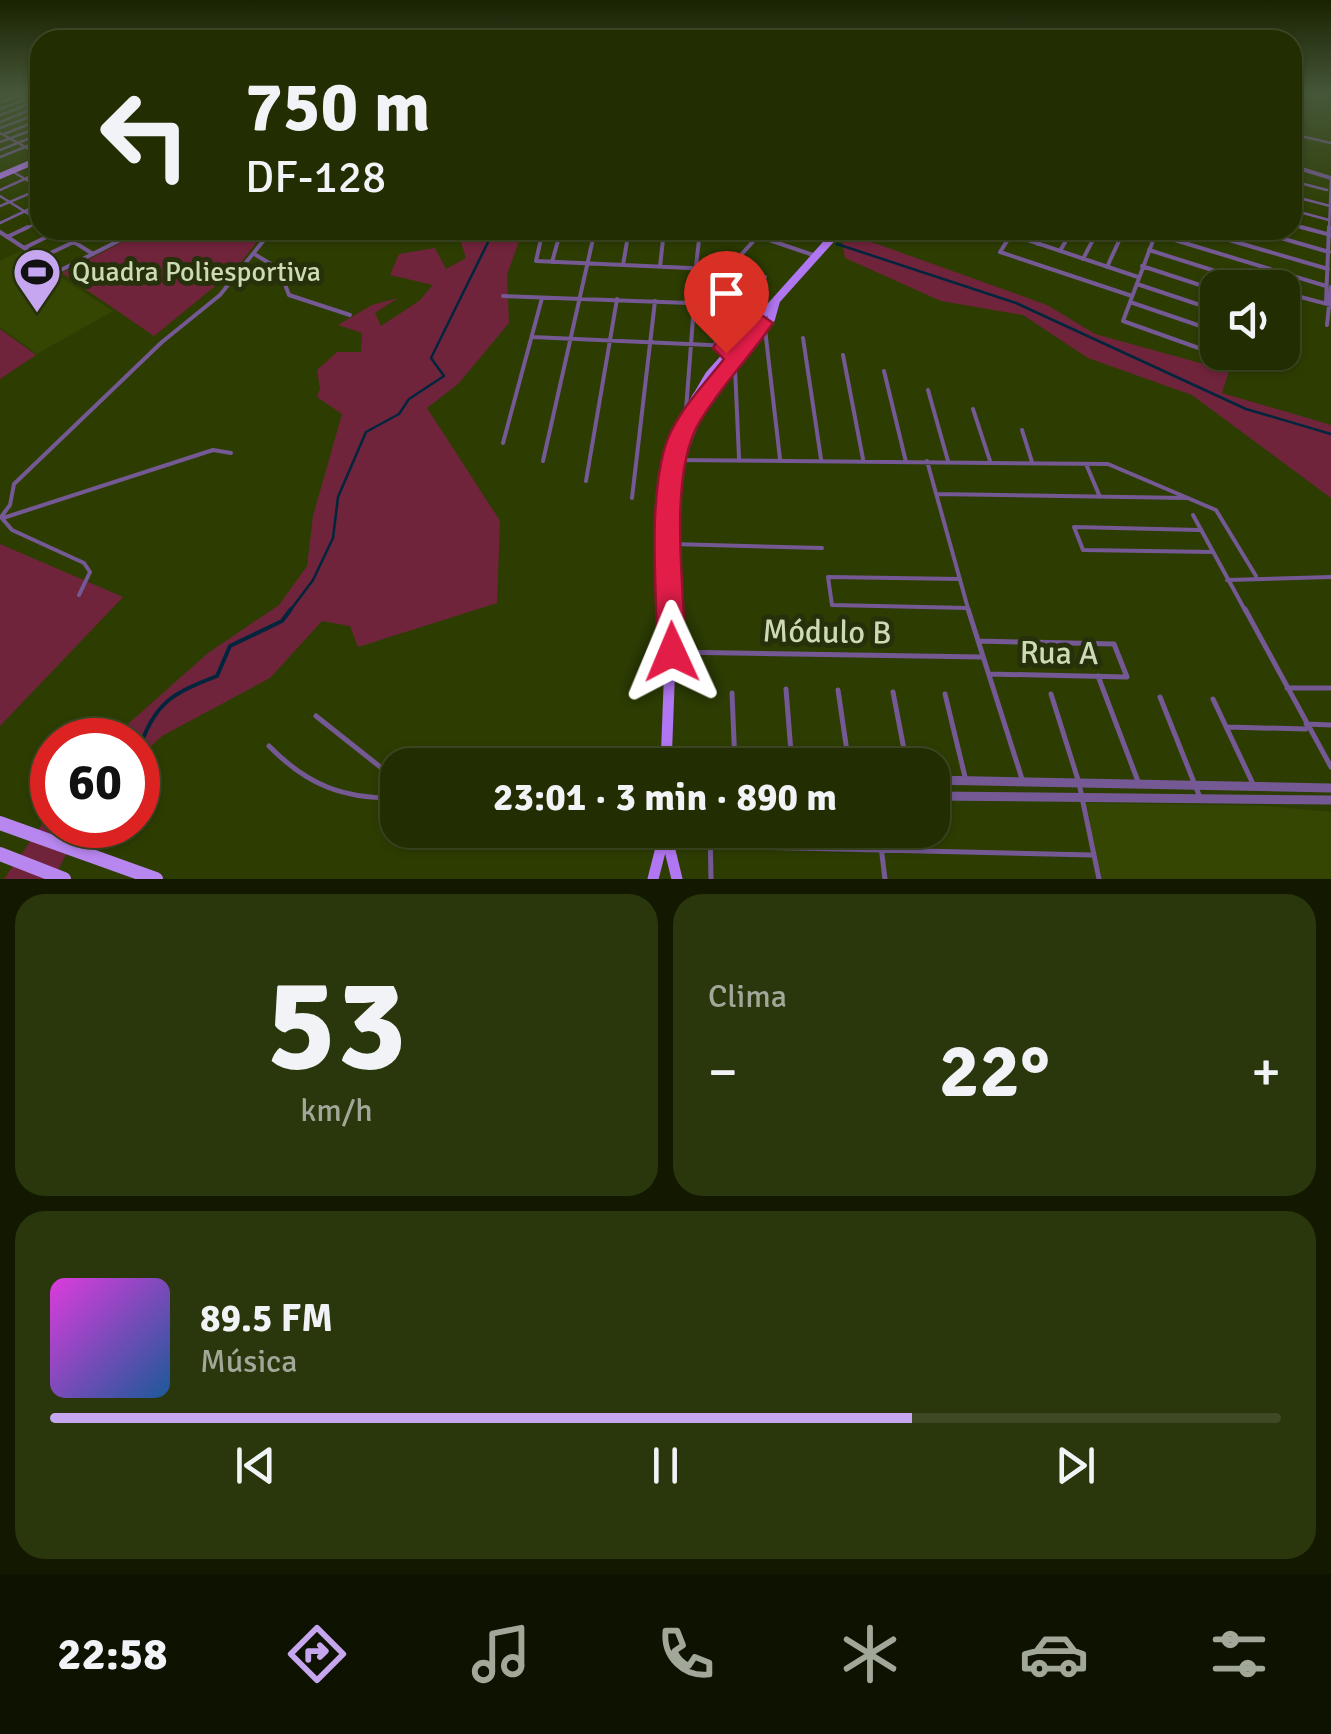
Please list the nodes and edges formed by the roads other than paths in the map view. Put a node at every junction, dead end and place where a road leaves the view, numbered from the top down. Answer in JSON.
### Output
{"nodes":[{"id":1,"x":5,"y":135,"type":"edge"},
{"id":2,"x":17,"y":135,"type":"edge"},
{"id":3,"x":1302,"y":136,"type":"edge"},
{"id":4,"x":10,"y":138,"type":"junction"},
{"id":5,"x":30,"y":138,"type":"edge"},
{"id":6,"x":0,"y":142,"type":"edge"},
{"id":7,"x":18,"y":142,"type":"junction"},
{"id":8,"x":1331,"y":143,"type":"edge"},
{"id":9,"x":30,"y":145,"type":"edge"},
{"id":10,"x":26,"y":147,"type":"junction"},
{"id":11,"x":30,"y":149,"type":"edge"},
{"id":12,"x":0,"y":150,"type":"edge"},
{"id":13,"x":0,"y":157,"type":"edge"},
{"id":14,"x":30,"y":164,"type":"edge"},
{"id":15,"x":30,"y":165,"type":"edge"},
{"id":16,"x":1302,"y":169,"type":"edge"},
{"id":17,"x":15,"y":174,"type":"junction"},
{"id":18,"x":30,"y":176,"type":"edge"},
{"id":19,"x":2,"y":177,"type":"edge"},
{"id":20,"x":1331,"y":177,"type":"edge"},
{"id":21,"x":24,"y":179,"type":"junction"},
{"id":22,"x":30,"y":182,"type":"edge"},
{"id":23,"x":1302,"y":184,"type":"edge"},
{"id":24,"x":0,"y":190,"type":"edge"},
{"id":25,"x":1330,"y":191,"type":"edge"},
{"id":26,"x":30,"y":193,"type":"edge"},
{"id":27,"x":0,"y":196,"type":"edge"},
{"id":28,"x":1302,"y":199,"type":"edge"},
{"id":29,"x":10,"y":202,"type":"junction"},
{"id":30,"x":0,"y":206,"type":"edge"},
{"id":31,"x":1330,"y":206,"type":"edge"},
{"id":32,"x":30,"y":209,"type":"edge"},
{"id":33,"x":24,"y":212,"type":"junction"},
{"id":34,"x":1302,"y":213,"type":"edge"},
{"id":35,"x":30,"y":215,"type":"edge"},
{"id":36,"x":0,"y":222,"type":"edge"},
{"id":37,"x":1330,"y":222,"type":"edge"},
{"id":38,"x":30,"y":226,"type":"edge"},
{"id":39,"x":1302,"y":228,"type":"edge"},
{"id":40,"x":0,"y":232,"type":"edge"},
{"id":41,"x":1330,"y":235,"type":"edge"},
{"id":42,"x":7,"y":237,"type":"junction"},
{"id":43,"x":40,"y":240,"type":"edge"},
{"id":44,"x":71,"y":240,"type":"edge"},
{"id":45,"x":78,"y":240,"type":"edge"},
{"id":46,"x":121,"y":240,"type":"edge"},
{"id":47,"x":265,"y":240,"type":"edge"},
{"id":48,"x":541,"y":240,"type":"edge"},
{"id":49,"x":558,"y":240,"type":"edge"},
{"id":50,"x":593,"y":240,"type":"edge"},
{"id":51,"x":627,"y":240,"type":"edge"},
{"id":52,"x":663,"y":240,"type":"edge"},
{"id":53,"x":699,"y":240,"type":"edge"},
{"id":54,"x":754,"y":240,"type":"edge"},
{"id":55,"x":770,"y":240,"type":"edge"},
{"id":56,"x":831,"y":240,"type":"edge"},
{"id":57,"x":1010,"y":240,"type":"edge"},
{"id":58,"x":1027,"y":240,"type":"edge"},
{"id":59,"x":1040,"y":240,"type":"edge"},
{"id":60,"x":1066,"y":240,"type":"edge"},
{"id":61,"x":1093,"y":240,"type":"edge"},
{"id":62,"x":1119,"y":240,"type":"edge"},
{"id":63,"x":1153,"y":240,"type":"edge"},
{"id":64,"x":1180,"y":240,"type":"edge"},
{"id":65,"x":1229,"y":240,"type":"edge"},
{"id":66,"x":1288,"y":240,"type":"edge"},
{"id":67,"x":74,"y":242,"type":"junction"},
{"id":68,"x":1038,"y":244,"type":"junction"},
{"id":69,"x":24,"y":248,"type":"junction"},
{"id":70,"x":1149,"y":250,"type":"junction"},
{"id":71,"x":1060,"y":251,"type":"junction"},
{"id":72,"x":1329,"y":252,"type":"edge"},
{"id":73,"x":93,"y":254,"type":"junction"},
{"id":74,"x":256,"y":255,"type":"junction"},
{"id":75,"x":740,"y":256,"type":"dead end"},
{"id":76,"x":816,"y":256,"type":"junction"},
{"id":77,"x":732,"y":257,"type":"dead end"},
{"id":78,"x":40,"y":258,"type":"junction"},
{"id":79,"x":1084,"y":259,"type":"junction"},
{"id":80,"x":1330,"y":259,"type":"edge"},
{"id":81,"x":552,"y":262,"type":"junction"},
{"id":82,"x":588,"y":264,"type":"junction"},
{"id":83,"x":624,"y":265,"type":"junction"},
{"id":84,"x":1107,"y":266,"type":"junction"},
{"id":85,"x":1142,"y":266,"type":"junction"},
{"id":86,"x":660,"y":267,"type":"junction"},
{"id":87,"x":696,"y":268,"type":"junction"},
{"id":88,"x":715,"y":269,"type":"junction"},
{"id":89,"x":1328,"y":269,"type":"edge"},
{"id":90,"x":733,"y":270,"type":"junction"},
{"id":91,"x":1212,"y":270,"type":"edge"},
{"id":92,"x":765,"y":277,"type":"dead end"},
{"id":93,"x":1138,"y":277,"type":"junction"},
{"id":94,"x":1137,"y":284,"type":"junction"},
{"id":95,"x":1200,"y":285,"type":"edge"},
{"id":96,"x":1330,"y":289,"type":"edge"},
{"id":97,"x":502,"y":296,"type":"dead end"},
{"id":98,"x":542,"y":297,"type":"junction"},
{"id":99,"x":580,"y":297,"type":"junction"},
{"id":100,"x":1300,"y":297,"type":"edge"},
{"id":101,"x":617,"y":299,"type":"junction"},
{"id":102,"x":1131,"y":299,"type":"junction"},
{"id":103,"x":656,"y":301,"type":"junction"},
{"id":104,"x":694,"y":303,"type":"junction"},
{"id":105,"x":714,"y":304,"type":"junction"},
{"id":106,"x":1329,"y":304,"type":"edge"},
{"id":107,"x":1200,"y":305,"type":"edge"},
{"id":108,"x":350,"y":315,"type":"dead end"},
{"id":109,"x":1330,"y":319,"type":"edge"},
{"id":110,"x":1124,"y":321,"type":"joint"},
{"id":111,"x":760,"y":325,"type":"junction"},
{"id":112,"x":1200,"y":325,"type":"edge"},
{"id":113,"x":1327,"y":326,"type":"dead end"},
{"id":114,"x":532,"y":336,"type":"junction"},
{"id":115,"x":570,"y":338,"type":"junction"},
{"id":116,"x":803,"y":338,"type":"dead end"},
{"id":117,"x":610,"y":340,"type":"junction"},
{"id":118,"x":650,"y":342,"type":"junction"},
{"id":119,"x":692,"y":345,"type":"junction"},
{"id":120,"x":716,"y":347,"type":"junction"},
{"id":121,"x":1200,"y":348,"type":"edge"},
{"id":122,"x":725,"y":352,"type":"junction"},
{"id":123,"x":843,"y":354,"type":"dead end"},
{"id":124,"x":734,"y":364,"type":"junction"},
{"id":125,"x":884,"y":371,"type":"dead end"},
{"id":126,"x":703,"y":383,"type":"junction"},
{"id":127,"x":690,"y":384,"type":"junction"},
{"id":128,"x":714,"y":388,"type":"junction"},
{"id":129,"x":928,"y":390,"type":"dead end"},
{"id":130,"x":686,"y":410,"type":"junction"},
{"id":131,"x":973,"y":410,"type":"dead end"},
{"id":132,"x":1022,"y":430,"type":"dead end"},
{"id":133,"x":502,"y":443,"type":"dead end"},
{"id":134,"x":232,"y":453,"type":"dead end"},
{"id":135,"x":677,"y":455,"type":"junction"},
{"id":136,"x":739,"y":458,"type":"junction"},
{"id":137,"x":780,"y":459,"type":"junction"},
{"id":138,"x":821,"y":459,"type":"junction"},
{"id":139,"x":863,"y":460,"type":"junction"},
{"id":140,"x":543,"y":461,"type":"dead end"},
{"id":141,"x":948,"y":461,"type":"junction"},
{"id":142,"x":990,"y":461,"type":"junction"},
{"id":143,"x":906,"y":462,"type":"junction"},
{"id":144,"x":927,"y":462,"type":"junction"},
{"id":145,"x":1032,"y":462,"type":"junction"},
{"id":146,"x":1085,"y":462,"type":"junction"},
{"id":147,"x":586,"y":481,"type":"dead end"},
{"id":148,"x":936,"y":494,"type":"junction"},
{"id":149,"x":1100,"y":496,"type":"junction"},
{"id":150,"x":632,"y":498,"type":"dead end"},
{"id":151,"x":1193,"y":498,"type":"junction"},
{"id":152,"x":670,"y":515,"type":"junction"},
{"id":153,"x":1193,"y":515,"type":"dead end"},
{"id":154,"x":0,"y":518,"type":"edge"},
{"id":155,"x":1201,"y":530,"type":"junction"},
{"id":156,"x":672,"y":544,"type":"junction"},
{"id":157,"x":822,"y":548,"type":"dead end"},
{"id":158,"x":1213,"y":552,"type":"junction"},
{"id":159,"x":668,"y":572,"type":"junction"},
{"id":160,"x":1256,"y":576,"type":"junction"},
{"id":161,"x":1331,"y":577,"type":"edge"},
{"id":162,"x":960,"y":579,"type":"junction"},
{"id":163,"x":1227,"y":580,"type":"junction"},
{"id":164,"x":79,"y":595,"type":"dead end"},
{"id":165,"x":968,"y":608,"type":"junction"},
{"id":166,"x":977,"y":641,"type":"junction"},
{"id":167,"x":667,"y":653,"type":"junction"},
{"id":168,"x":981,"y":657,"type":"junction"},
{"id":169,"x":989,"y":674,"type":"junction"},
{"id":170,"x":1098,"y":676,"type":"junction"},
{"id":171,"x":668,"y":678,"type":"joint"},
{"id":172,"x":1287,"y":688,"type":"junction"},
{"id":173,"x":1331,"y":688,"type":"edge"},
{"id":174,"x":786,"y":690,"type":"dead end"},
{"id":175,"x":838,"y":690,"type":"dead end"},
{"id":176,"x":893,"y":692,"type":"dead end"},
{"id":177,"x":732,"y":694,"type":"dead end"},
{"id":178,"x":945,"y":694,"type":"dead end"},
{"id":179,"x":1051,"y":694,"type":"dead end"},
{"id":180,"x":1160,"y":697,"type":"dead end"},
{"id":181,"x":1213,"y":699,"type":"dead end"},
{"id":182,"x":316,"y":716,"type":"dead end"},
{"id":183,"x":1331,"y":724,"type":"edge"},
{"id":184,"x":1226,"y":727,"type":"junction"},
{"id":185,"x":1307,"y":727,"type":"junction"},
{"id":186,"x":269,"y":746,"type":"dead end"},
{"id":187,"x":666,"y":748,"type":"edge"},
{"id":188,"x":734,"y":748,"type":"edge"},
{"id":189,"x":791,"y":748,"type":"edge"},
{"id":190,"x":847,"y":748,"type":"edge"},
{"id":191,"x":903,"y":748,"type":"edge"},
{"id":192,"x":380,"y":767,"type":"edge"},
{"id":193,"x":1331,"y":767,"type":"edge"},
{"id":194,"x":950,"y":780,"type":"edge"},
{"id":195,"x":966,"y":781,"type":"junction"},
{"id":196,"x":1023,"y":782,"type":"junction"},
{"id":197,"x":1078,"y":783,"type":"junction"},
{"id":198,"x":1138,"y":784,"type":"junction"},
{"id":199,"x":1195,"y":785,"type":"junction"},
{"id":200,"x":1254,"y":786,"type":"junction"},
{"id":201,"x":1331,"y":788,"type":"edge"},
{"id":202,"x":950,"y":796,"type":"edge"},
{"id":203,"x":1080,"y":797,"type":"junction"},
{"id":204,"x":380,"y":799,"type":"edge"},
{"id":205,"x":1200,"y":799,"type":"junction"},
{"id":206,"x":1331,"y":800,"type":"edge"},
{"id":207,"x":0,"y":823,"type":"edge"},
{"id":208,"x":661,"y":848,"type":"edge"},
{"id":209,"x":669,"y":848,"type":"edge"},
{"id":210,"x":710,"y":848,"type":"edge"},
{"id":211,"x":796,"y":848,"type":"edge"},
{"id":212,"x":881,"y":850,"type":"junction"},
{"id":213,"x":0,"y":854,"type":"edge"},
{"id":214,"x":1093,"y":855,"type":"junction"},
{"id":215,"x":64,"y":879,"type":"edge"},
{"id":216,"x":156,"y":879,"type":"edge"},
{"id":217,"x":653,"y":879,"type":"edge"},
{"id":218,"x":677,"y":879,"type":"edge"},
{"id":219,"x":711,"y":879,"type":"edge"},
{"id":220,"x":886,"y":879,"type":"edge"},
{"id":221,"x":1099,"y":879,"type":"edge"}],
"edges":[{"from":1,"to":4,"type":"street"},
{"from":2,"to":4,"type":"street"},
{"from":3,"to":8,"type":"street"},
{"from":4,"to":6,"type":"street"},
{"from":4,"to":7,"type":"street"},
{"from":5,"to":7,"type":"street"},
{"from":7,"to":10,"type":"street"},
{"from":7,"to":12,"type":"street"},
{"from":9,"to":10,"type":"street"},
{"from":10,"to":11,"type":"street"},
{"from":10,"to":13,"type":"street"},
{"from":14,"to":19,"type":"main road"},
{"from":15,"to":17,"type":"main road"},
{"from":16,"to":20,"type":"street"},
{"from":17,"to":19,"type":"main road"},
{"from":17,"to":21,"type":"street"},
{"from":18,"to":21,"type":"street"},
{"from":20,"to":25,"type":"street"},
{"from":21,"to":22,"type":"street"},
{"from":21,"to":24,"type":"street"},
{"from":23,"to":25,"type":"street"},
{"from":25,"to":31,"type":"street"},
{"from":26,"to":29,"type":"street"},
{"from":27,"to":29,"type":"street"},
{"from":28,"to":31,"type":"street"},
{"from":29,"to":30,"type":"street"},
{"from":29,"to":33,"type":"street"},
{"from":31,"to":37,"type":"street"},
{"from":32,"to":33,"type":"street"},
{"from":33,"to":35,"type":"street"},
{"from":33,"to":36,"type":"street"},
{"from":34,"to":37,"type":"street"},
{"from":37,"to":41,"type":"street"},
{"from":38,"to":42,"type":"street"},
{"from":39,"to":41,"type":"street"},
{"from":40,"to":42,"type":"street"},
{"from":41,"to":72,"type":"street"},
{"from":42,"to":69,"type":"street"},
{"from":43,"to":69,"type":"street"},
{"from":44,"to":67,"type":"street"},
{"from":45,"to":67,"type":"street"},
{"from":46,"to":73,"type":"street"},
{"from":47,"to":74,"type":"street"},
{"from":48,"to":81,"type":"street"},
{"from":49,"to":81,"type":"street"},
{"from":50,"to":82,"type":"street"},
{"from":51,"to":83,"type":"street"},
{"from":52,"to":86,"type":"street"},
{"from":53,"to":87,"type":"street"},
{"from":54,"to":75,"type":"street"},
{"from":55,"to":76,"type":"street"},
{"from":56,"to":76,"type":"main road"},
{"from":57,"to":102,"type":"street"},
{"from":58,"to":68,"type":"street"},
{"from":59,"to":68,"type":"street"},
{"from":60,"to":71,"type":"street"},
{"from":61,"to":79,"type":"street"},
{"from":62,"to":84,"type":"street"},
{"from":63,"to":70,"type":"street"},
{"from":64,"to":96,"type":"street"},
{"from":65,"to":89,"type":"street"},
{"from":66,"to":72,"type":"street"},
{"from":67,"to":73,"type":"street"},
{"from":67,"to":78,"type":"street"},
{"from":68,"to":71,"type":"street"},
{"from":69,"to":78,"type":"street"},
{"from":70,"to":85,"type":"street"},
{"from":70,"to":91,"type":"street"},
{"from":71,"to":79,"type":"street"},
{"from":72,"to":80,"type":"street"},
{"from":73,"to":78,"type":"street"},
{"from":74,"to":108,"type":"street"},
{"from":74,"to":154,"type":"street"},
{"from":76,"to":111,"type":"main road"},
{"from":77,"to":90,"type":"street"},
{"from":79,"to":84,"type":"street"},
{"from":80,"to":89,"type":"street"},
{"from":81,"to":82,"type":"street"},
{"from":82,"to":83,"type":"street"},
{"from":82,"to":99,"type":"street"},
{"from":83,"to":86,"type":"street"},
{"from":84,"to":93,"type":"street"},
{"from":85,"to":93,"type":"street"},
{"from":85,"to":95,"type":"street"},
{"from":86,"to":87,"type":"street"},
{"from":87,"to":88,"type":"street"},
{"from":88,"to":90,"type":"street"},
{"from":88,"to":105,"type":"street"},
{"from":89,"to":96,"type":"street"},
{"from":90,"to":92,"type":"street"},
{"from":93,"to":94,"type":"street"},
{"from":94,"to":102,"type":"street"},
{"from":94,"to":107,"type":"street"},
{"from":96,"to":106,"type":"street"},
{"from":97,"to":98,"type":"street"},
{"from":98,"to":99,"type":"street"},
{"from":98,"to":114,"type":"street"},
{"from":99,"to":101,"type":"street"},
{"from":99,"to":115,"type":"street"},
{"from":100,"to":106,"type":"street"},
{"from":101,"to":103,"type":"street"},
{"from":101,"to":117,"type":"street"},
{"from":102,"to":110,"type":"street"},
{"from":102,"to":112,"type":"street"},
{"from":103,"to":104,"type":"street"},
{"from":103,"to":118,"type":"street"},
{"from":104,"to":105,"type":"street"},
{"from":104,"to":119,"type":"street"},
{"from":105,"to":120,"type":"street"},
{"from":106,"to":109,"type":"street"},
{"from":109,"to":113,"type":"street"},
{"from":110,"to":121,"type":"street"},
{"from":111,"to":122,"type":"main road"},
{"from":111,"to":124,"type":"main road"},
{"from":111,"to":137,"type":"street"},
{"from":114,"to":115,"type":"street"},
{"from":114,"to":133,"type":"street"},
{"from":115,"to":117,"type":"street"},
{"from":115,"to":140,"type":"street"},
{"from":116,"to":138,"type":"street"},
{"from":117,"to":118,"type":"street"},
{"from":117,"to":147,"type":"street"},
{"from":118,"to":119,"type":"street"},
{"from":118,"to":150,"type":"street"},
{"from":119,"to":120,"type":"street"},
{"from":119,"to":127,"type":"street"},
{"from":120,"to":122,"type":"street"},
{"from":122,"to":126,"type":"main road"},
{"from":123,"to":139,"type":"street"},
{"from":124,"to":128,"type":"main road"},
{"from":124,"to":136,"type":"street"},
{"from":125,"to":143,"type":"street"},
{"from":126,"to":127,"type":"street"},
{"from":126,"to":128,"type":"main road"},
{"from":126,"to":130,"type":"main road"},
{"from":127,"to":130,"type":"street"},
{"from":128,"to":135,"type":"main road"},
{"from":129,"to":141,"type":"street"},
{"from":130,"to":135,"type":"main road"},
{"from":131,"to":142,"type":"street"},
{"from":132,"to":145,"type":"street"},
{"from":134,"to":154,"type":"street"},
{"from":135,"to":136,"type":"street"},
{"from":135,"to":152,"type":"main road"},
{"from":136,"to":137,"type":"street"},
{"from":137,"to":138,"type":"street"},
{"from":138,"to":139,"type":"street"},
{"from":139,"to":143,"type":"street"},
{"from":141,"to":142,"type":"street"},
{"from":141,"to":144,"type":"street"},
{"from":142,"to":145,"type":"street"},
{"from":143,"to":144,"type":"street"},
{"from":144,"to":148,"type":"street"},
{"from":145,"to":146,"type":"street"},
{"from":146,"to":149,"type":"street"},
{"from":146,"to":151,"type":"street"},
{"from":148,"to":149,"type":"street"},
{"from":148,"to":162,"type":"street"},
{"from":149,"to":151,"type":"street"},
{"from":151,"to":160,"type":"street"},
{"from":152,"to":156,"type":"main road"},
{"from":152,"to":159,"type":"main road"},
{"from":153,"to":155,"type":"street"},
{"from":154,"to":164,"type":"street"},
{"from":155,"to":158,"type":"street"},
{"from":155,"to":158,"type":"street"},
{"from":156,"to":157,"type":"street"},
{"from":156,"to":159,"type":"main road"},
{"from":158,"to":163,"type":"street"},
{"from":159,"to":167,"type":"main road"},
{"from":160,"to":161,"type":"street"},
{"from":160,"to":163,"type":"street"},
{"from":162,"to":165,"type":"street"},
{"from":162,"to":165,"type":"street"},
{"from":163,"to":172,"type":"street"},
{"from":165,"to":166,"type":"street"},
{"from":166,"to":168,"type":"street"},
{"from":166,"to":170,"type":"street","name":"Rua A"},
{"from":167,"to":168,"type":"street","name":"Módulo B"},
{"from":167,"to":171,"type":"main road"},
{"from":168,"to":169,"type":"street"},
{"from":169,"to":170,"type":"street","name":"Rua A"},
{"from":169,"to":196,"type":"street"},
{"from":170,"to":198,"type":"street"},
{"from":171,"to":187,"type":"main road"},
{"from":172,"to":173,"type":"street"},
{"from":172,"to":185,"type":"street"},
{"from":174,"to":189,"type":"street"},
{"from":175,"to":190,"type":"street"},
{"from":176,"to":191,"type":"street"},
{"from":177,"to":188,"type":"street"},
{"from":178,"to":195,"type":"street"},
{"from":179,"to":197,"type":"street"},
{"from":180,"to":199,"type":"street"},
{"from":181,"to":184,"type":"street"},
{"from":182,"to":192,"type":"street"},
{"from":183,"to":185,"type":"street"},
{"from":184,"to":185,"type":"street"},
{"from":184,"to":200,"type":"street"},
{"from":185,"to":193,"type":"street"},
{"from":186,"to":204,"type":"street"},
{"from":194,"to":195,"type":"street"},
{"from":195,"to":196,"type":"street"},
{"from":196,"to":197,"type":"street"},
{"from":197,"to":198,"type":"street"},
{"from":197,"to":203,"type":"street"},
{"from":198,"to":199,"type":"street"},
{"from":199,"to":200,"type":"street"},
{"from":199,"to":205,"type":"street"},
{"from":200,"to":201,"type":"street"},
{"from":202,"to":203,"type":"street"},
{"from":203,"to":205,"type":"street"},
{"from":203,"to":214,"type":"street"},
{"from":205,"to":206,"type":"street"},
{"from":207,"to":216,"type":"highway"},
{"from":208,"to":217,"type":"main road"},
{"from":209,"to":218,"type":"main road"},
{"from":210,"to":219,"type":"street"},
{"from":211,"to":212,"type":"street"},
{"from":212,"to":214,"type":"street"},
{"from":212,"to":220,"type":"street"},
{"from":213,"to":215,"type":"highway"},
{"from":214,"to":221,"type":"street"}]}
